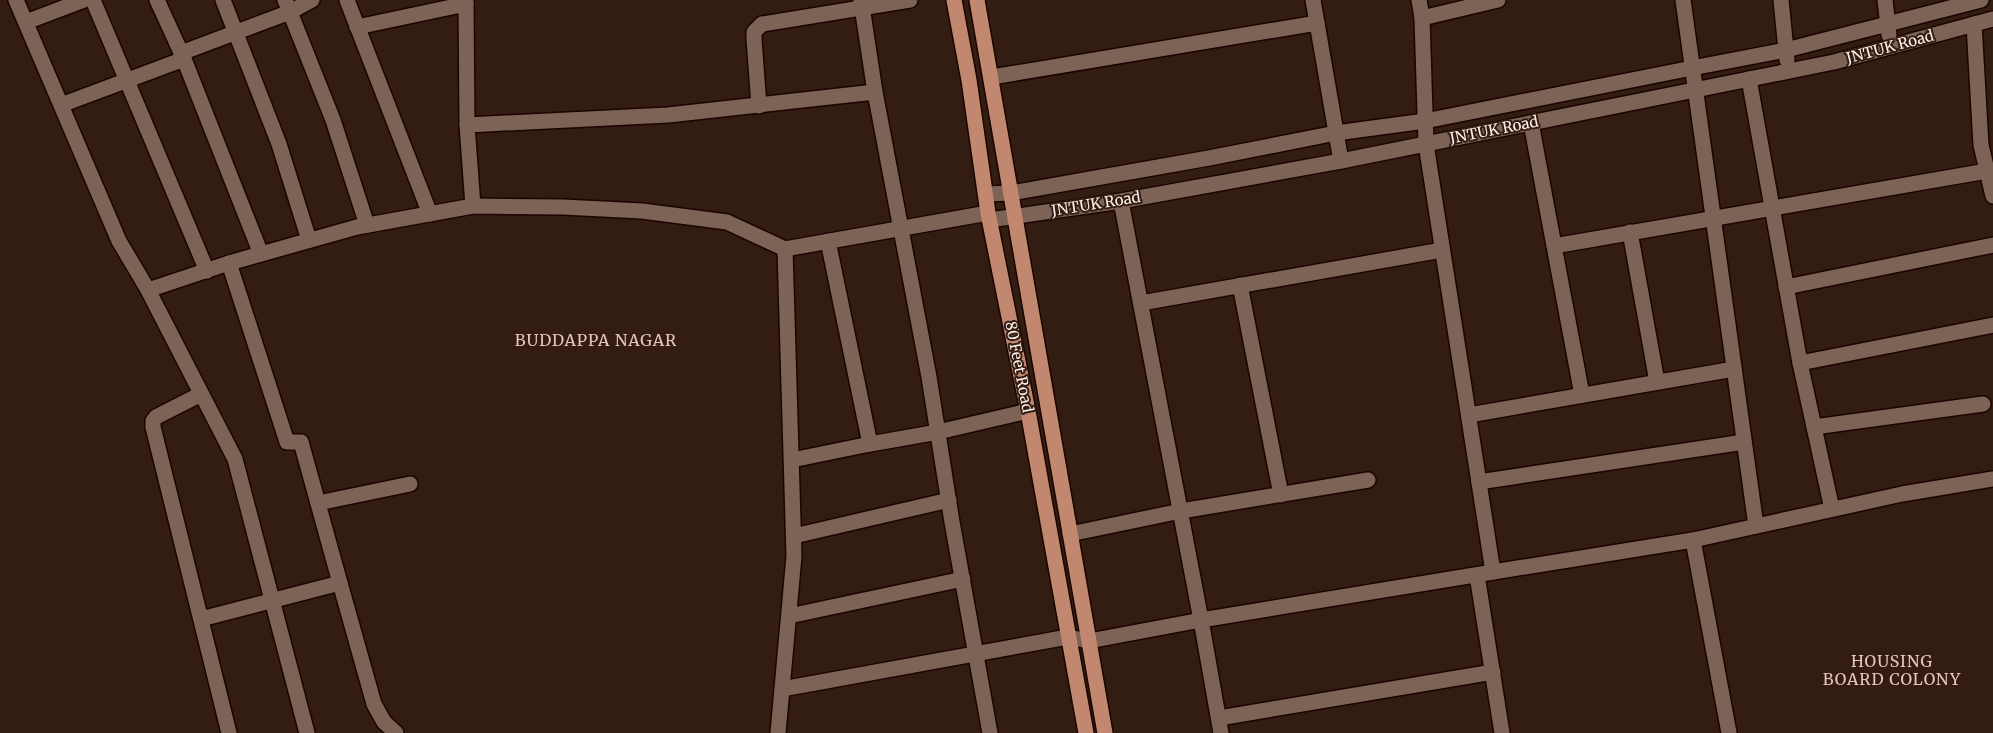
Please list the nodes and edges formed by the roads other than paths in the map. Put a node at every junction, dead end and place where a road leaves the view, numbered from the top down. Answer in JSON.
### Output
{"nodes":[{"id":1,"x":16,"y":0,"type":"edge"},
{"id":2,"x":84,"y":0,"type":"edge"},
{"id":3,"x":93,"y":0,"type":"edge"},
{"id":4,"x":157,"y":0,"type":"edge"},
{"id":5,"x":223,"y":0,"type":"edge"},
{"id":6,"x":312,"y":0,"type":"edge"},
{"id":7,"x":347,"y":0,"type":"edge"},
{"id":8,"x":910,"y":0,"type":"edge"},
{"id":9,"x":954,"y":0,"type":"edge"},
{"id":10,"x":977,"y":0,"type":"edge"},
{"id":11,"x":1313,"y":0,"type":"edge"},
{"id":12,"x":1420,"y":0,"type":"edge"},
{"id":13,"x":1498,"y":0,"type":"edge"},
{"id":14,"x":1683,"y":0,"type":"edge"},
{"id":15,"x":1781,"y":0,"type":"edge"},
{"id":16,"x":1885,"y":0,"type":"edge"},
{"id":17,"x":1981,"y":0,"type":"edge"},
{"id":18,"x":1986,"y":0,"type":"edge"},
{"id":19,"x":466,"y":2,"type":"edge"},
{"id":20,"x":862,"y":4,"type":"edge"},
{"id":21,"x":287,"y":6,"type":"edge"},
{"id":22,"x":1422,"y":18,"type":"junction"},
{"id":23,"x":1985,"y":21,"type":"edge"},
{"id":24,"x":26,"y":22,"type":"junction"},
{"id":25,"x":1317,"y":23,"type":"junction"},
{"id":26,"x":1888,"y":25,"type":"junction"},
{"id":27,"x":357,"y":27,"type":"junction"},
{"id":28,"x":235,"y":33,"type":"junction"},
{"id":29,"x":1890,"y":46,"type":"junction"},
{"id":30,"x":1786,"y":50,"type":"junction"},
{"id":31,"x":183,"y":56,"type":"junction"},
{"id":32,"x":1692,"y":68,"type":"junction"},
{"id":33,"x":1788,"y":71,"type":"junction"},
{"id":34,"x":992,"y":76,"type":"junction"},
{"id":35,"x":1749,"y":79,"type":"junction"},
{"id":36,"x":127,"y":80,"type":"junction"},
{"id":37,"x":1695,"y":90,"type":"junction"},
{"id":38,"x":876,"y":92,"type":"junction"},
{"id":39,"x":61,"y":105,"type":"junction"},
{"id":40,"x":760,"y":106,"type":"junction"},
{"id":41,"x":1425,"y":121,"type":"junction"},
{"id":42,"x":1532,"y":123,"type":"junction"},
{"id":43,"x":467,"y":125,"type":"junction"},
{"id":44,"x":1336,"y":133,"type":"junction"},
{"id":45,"x":1426,"y":144,"type":"junction"},
{"id":46,"x":1341,"y":161,"type":"junction"},
{"id":47,"x":1987,"y":171,"type":"junction"},
{"id":48,"x":1010,"y":193,"type":"junction"},
{"id":49,"x":986,"y":194,"type":"junction"},
{"id":50,"x":1993,"y":196,"type":"edge"},
{"id":51,"x":1121,"y":201,"type":"junction"},
{"id":52,"x":472,"y":206,"type":"junction"},
{"id":53,"x":1771,"y":207,"type":"junction"},
{"id":54,"x":430,"y":214,"type":"junction"},
{"id":55,"x":989,"y":217,"type":"junction"},
{"id":56,"x":1014,"y":217,"type":"junction"},
{"id":57,"x":1712,"y":218,"type":"junction"},
{"id":58,"x":367,"y":225,"type":"junction"},
{"id":59,"x":900,"y":228,"type":"junction"},
{"id":60,"x":1630,"y":232,"type":"junction"},
{"id":61,"x":309,"y":240,"type":"junction"},
{"id":62,"x":828,"y":241,"type":"junction"},
{"id":63,"x":1993,"y":245,"type":"edge"},
{"id":64,"x":1554,"y":246,"type":"junction"},
{"id":65,"x":785,"y":249,"type":"junction"},
{"id":66,"x":1442,"y":250,"type":"junction"},
{"id":67,"x":261,"y":254,"type":"junction"},
{"id":68,"x":229,"y":263,"type":"junction"},
{"id":69,"x":207,"y":270,"type":"junction"},
{"id":70,"x":1240,"y":285,"type":"junction"},
{"id":71,"x":1786,"y":287,"type":"junction"},
{"id":72,"x":148,"y":290,"type":"junction"},
{"id":73,"x":1142,"y":302,"type":"junction"},
{"id":74,"x":1993,"y":326,"type":"edge"},
{"id":75,"x":1800,"y":363,"type":"junction"},
{"id":76,"x":1734,"y":369,"type":"junction"},
{"id":77,"x":1657,"y":382,"type":"junction"},
{"id":78,"x":201,"y":394,"type":"junction"},
{"id":79,"x":1582,"y":395,"type":"junction"},
{"id":80,"x":1983,"y":404,"type":"dead end"},
{"id":81,"x":1028,"y":411,"type":"junction"},
{"id":82,"x":1468,"y":415,"type":"junction"},
{"id":83,"x":1814,"y":428,"type":"junction"},
{"id":84,"x":938,"y":432,"type":"junction"},
{"id":85,"x":1744,"y":442,"type":"junction"},
{"id":86,"x":870,"y":444,"type":"junction"},
{"id":87,"x":792,"y":460,"type":"junction"},
{"id":88,"x":1993,"y":478,"type":"edge"},
{"id":89,"x":1368,"y":480,"type":"dead end"},
{"id":90,"x":1479,"y":482,"type":"junction"},
{"id":91,"x":410,"y":484,"type":"dead end"},
{"id":92,"x":1281,"y":495,"type":"junction"},
{"id":93,"x":949,"y":500,"type":"junction"},
{"id":94,"x":318,"y":503,"type":"junction"},
{"id":95,"x":1832,"y":509,"type":"junction"},
{"id":96,"x":1182,"y":511,"type":"junction"},
{"id":97,"x":1756,"y":526,"type":"junction"},
{"id":98,"x":1070,"y":534,"type":"junction"},
{"id":99,"x":794,"y":536,"type":"junction"},
{"id":100,"x":1693,"y":540,"type":"junction"},
{"id":101,"x":1493,"y":572,"type":"junction"},
{"id":102,"x":1477,"y":575,"type":"junction"},
{"id":103,"x":963,"y":578,"type":"junction"},
{"id":104,"x":340,"y":583,"type":"junction"},
{"id":105,"x":273,"y":600,"type":"junction"},
{"id":106,"x":789,"y":616,"type":"junction"},
{"id":107,"x":201,"y":619,"type":"junction"},
{"id":108,"x":1201,"y":620,"type":"junction"},
{"id":109,"x":1068,"y":637,"type":"junction"},
{"id":110,"x":1089,"y":641,"type":"junction"},
{"id":111,"x":976,"y":654,"type":"junction"},
{"id":112,"x":1493,"y":672,"type":"junction"},
{"id":113,"x":782,"y":689,"type":"junction"},
{"id":114,"x":1220,"y":726,"type":"edge"},
{"id":115,"x":229,"y":733,"type":"edge"},
{"id":116,"x":307,"y":733,"type":"edge"},
{"id":117,"x":396,"y":733,"type":"edge"},
{"id":118,"x":778,"y":733,"type":"edge"},
{"id":119,"x":990,"y":733,"type":"edge"},
{"id":120,"x":1086,"y":733,"type":"edge"},
{"id":121,"x":1105,"y":733,"type":"edge"},
{"id":122,"x":1502,"y":733,"type":"edge"},
{"id":123,"x":1729,"y":733,"type":"edge"}],
"edges":[{"from":1,"to":24,"type":"street"},
{"from":2,"to":24,"type":"street"},
{"from":3,"to":36,"type":"street"},
{"from":4,"to":31,"type":"street"},
{"from":5,"to":28,"type":"street"},
{"from":6,"to":21,"type":"street"},
{"from":7,"to":27,"type":"street"},
{"from":8,"to":20,"type":"street"},
{"from":9,"to":49,"type":"main road","name":"80 Feet Road"},
{"from":10,"to":34,"type":"main road","name":"80 Feet Road"},
{"from":11,"to":25,"type":"street"},
{"from":12,"to":22,"type":"street"},
{"from":13,"to":22,"type":"street"},
{"from":14,"to":32,"type":"street"},
{"from":15,"to":30,"type":"street"},
{"from":16,"to":26,"type":"street"},
{"from":17,"to":26,"type":"street","name":"JNTUK Road"},
{"from":18,"to":23,"type":"street"},
{"from":19,"to":27,"type":"street"},
{"from":19,"to":43,"type":"street"},
{"from":20,"to":38,"type":"street"},
{"from":20,"to":40,"type":"street"},
{"from":21,"to":28,"type":"street"},
{"from":21,"to":58,"type":"street"},
{"from":22,"to":41,"type":"street"},
{"from":23,"to":29,"type":"street","name":"JNTUK Road"},
{"from":23,"to":47,"type":"street"},
{"from":24,"to":39,"type":"street"},
{"from":25,"to":34,"type":"street"},
{"from":25,"to":44,"type":"street"},
{"from":26,"to":29,"type":"street"},
{"from":26,"to":30,"type":"street","name":"JNTUK Road"},
{"from":27,"to":54,"type":"street"},
{"from":28,"to":31,"type":"street"},
{"from":28,"to":61,"type":"street"},
{"from":29,"to":33,"type":"street","name":"JNTUK Road"},
{"from":30,"to":32,"type":"street","name":"JNTUK Road"},
{"from":30,"to":33,"type":"street"},
{"from":31,"to":36,"type":"street"},
{"from":31,"to":67,"type":"street"},
{"from":32,"to":37,"type":"street"},
{"from":32,"to":41,"type":"street","name":"JNTUK Road"},
{"from":33,"to":35,"type":"street","name":"JNTUK Road"},
{"from":34,"to":48,"type":"main road","name":"80 Feet Road"},
{"from":35,"to":37,"type":"street","name":"JNTUK Road"},
{"from":35,"to":53,"type":"street"},
{"from":36,"to":39,"type":"street"},
{"from":36,"to":69,"type":"street"},
{"from":37,"to":42,"type":"street","name":"JNTUK Road"},
{"from":37,"to":57,"type":"street"},
{"from":38,"to":40,"type":"street"},
{"from":38,"to":59,"type":"street"},
{"from":39,"to":72,"type":"street"},
{"from":40,"to":43,"type":"street"},
{"from":41,"to":44,"type":"street","name":"JNTUK Road"},
{"from":41,"to":45,"type":"street"},
{"from":42,"to":45,"type":"street","name":"JNTUK Road"},
{"from":42,"to":64,"type":"street"},
{"from":43,"to":52,"type":"street"},
{"from":44,"to":46,"type":"street"},
{"from":44,"to":48,"type":"street","name":"JNTUK Road"},
{"from":45,"to":46,"type":"street","name":"JNTUK Road"},
{"from":45,"to":66,"type":"street"},
{"from":46,"to":51,"type":"street","name":"JNTUK Road"},
{"from":47,"to":50,"type":"street"},
{"from":47,"to":53,"type":"street"},
{"from":48,"to":49,"type":"street","name":"JNTUK Road"},
{"from":48,"to":56,"type":"main road","name":"80 Feet Road"},
{"from":49,"to":55,"type":"main road","name":"80 Feet Road"},
{"from":51,"to":56,"type":"street","name":"JNTUK Road"},
{"from":51,"to":73,"type":"street"},
{"from":52,"to":54,"type":"street"},
{"from":52,"to":65,"type":"street"},
{"from":53,"to":57,"type":"street"},
{"from":53,"to":71,"type":"street"},
{"from":54,"to":58,"type":"street"},
{"from":55,"to":56,"type":"street","name":"JNTUK Road"},
{"from":55,"to":59,"type":"street","name":"JNTUK Road"},
{"from":55,"to":81,"type":"main road","name":"80 Feet Road"},
{"from":56,"to":98,"type":"main road","name":"80 Feet Road"},
{"from":57,"to":60,"type":"street"},
{"from":57,"to":76,"type":"street"},
{"from":58,"to":61,"type":"street"},
{"from":59,"to":62,"type":"street","name":"JNTUK Road"},
{"from":59,"to":84,"type":"street"},
{"from":60,"to":64,"type":"street"},
{"from":60,"to":77,"type":"street"},
{"from":61,"to":67,"type":"street"},
{"from":62,"to":65,"type":"street","name":"JNTUK Road"},
{"from":62,"to":86,"type":"street"},
{"from":63,"to":71,"type":"street"},
{"from":64,"to":79,"type":"street"},
{"from":65,"to":87,"type":"street"},
{"from":66,"to":70,"type":"street"},
{"from":66,"to":82,"type":"street"},
{"from":67,"to":68,"type":"street"},
{"from":68,"to":69,"type":"street"},
{"from":68,"to":94,"type":"street"},
{"from":69,"to":72,"type":"street"},
{"from":70,"to":73,"type":"street"},
{"from":70,"to":92,"type":"street"},
{"from":71,"to":75,"type":"street"},
{"from":72,"to":78,"type":"street"},
{"from":73,"to":96,"type":"street"},
{"from":74,"to":75,"type":"street"},
{"from":75,"to":83,"type":"street"},
{"from":76,"to":77,"type":"street"},
{"from":76,"to":85,"type":"street"},
{"from":77,"to":79,"type":"street"},
{"from":78,"to":105,"type":"street"},
{"from":78,"to":107,"type":"street"},
{"from":79,"to":82,"type":"street"},
{"from":80,"to":83,"type":"street"},
{"from":81,"to":84,"type":"street"},
{"from":81,"to":109,"type":"main road","name":"80 Feet Road"},
{"from":82,"to":90,"type":"street"},
{"from":83,"to":95,"type":"street"},
{"from":84,"to":86,"type":"street"},
{"from":84,"to":93,"type":"street"},
{"from":85,"to":90,"type":"street"},
{"from":85,"to":97,"type":"street"},
{"from":86,"to":87,"type":"street"},
{"from":87,"to":99,"type":"street"},
{"from":88,"to":95,"type":"street"},
{"from":89,"to":92,"type":"street"},
{"from":90,"to":101,"type":"street"},
{"from":91,"to":94,"type":"street"},
{"from":92,"to":96,"type":"street"},
{"from":93,"to":99,"type":"street"},
{"from":93,"to":103,"type":"street"},
{"from":94,"to":104,"type":"street"},
{"from":95,"to":97,"type":"street"},
{"from":96,"to":98,"type":"street"},
{"from":96,"to":108,"type":"street"},
{"from":97,"to":100,"type":"street"},
{"from":98,"to":110,"type":"main road","name":"80 Feet Road"},
{"from":99,"to":106,"type":"street"},
{"from":100,"to":101,"type":"street"},
{"from":100,"to":123,"type":"street"},
{"from":101,"to":102,"type":"street"},
{"from":102,"to":108,"type":"street"},
{"from":102,"to":112,"type":"street"},
{"from":103,"to":106,"type":"street"},
{"from":103,"to":111,"type":"street"},
{"from":104,"to":105,"type":"street"},
{"from":104,"to":117,"type":"street"},
{"from":105,"to":107,"type":"street"},
{"from":105,"to":116,"type":"street"},
{"from":106,"to":113,"type":"street"},
{"from":107,"to":115,"type":"street"},
{"from":108,"to":110,"type":"street"},
{"from":108,"to":114,"type":"street"},
{"from":109,"to":110,"type":"street"},
{"from":109,"to":111,"type":"street"},
{"from":109,"to":120,"type":"main road","name":"80 Feet Road"},
{"from":110,"to":121,"type":"main road","name":"80 Feet Road"},
{"from":111,"to":113,"type":"street"},
{"from":111,"to":119,"type":"street"},
{"from":112,"to":114,"type":"street"},
{"from":112,"to":122,"type":"street"},
{"from":113,"to":118,"type":"street"}]}
